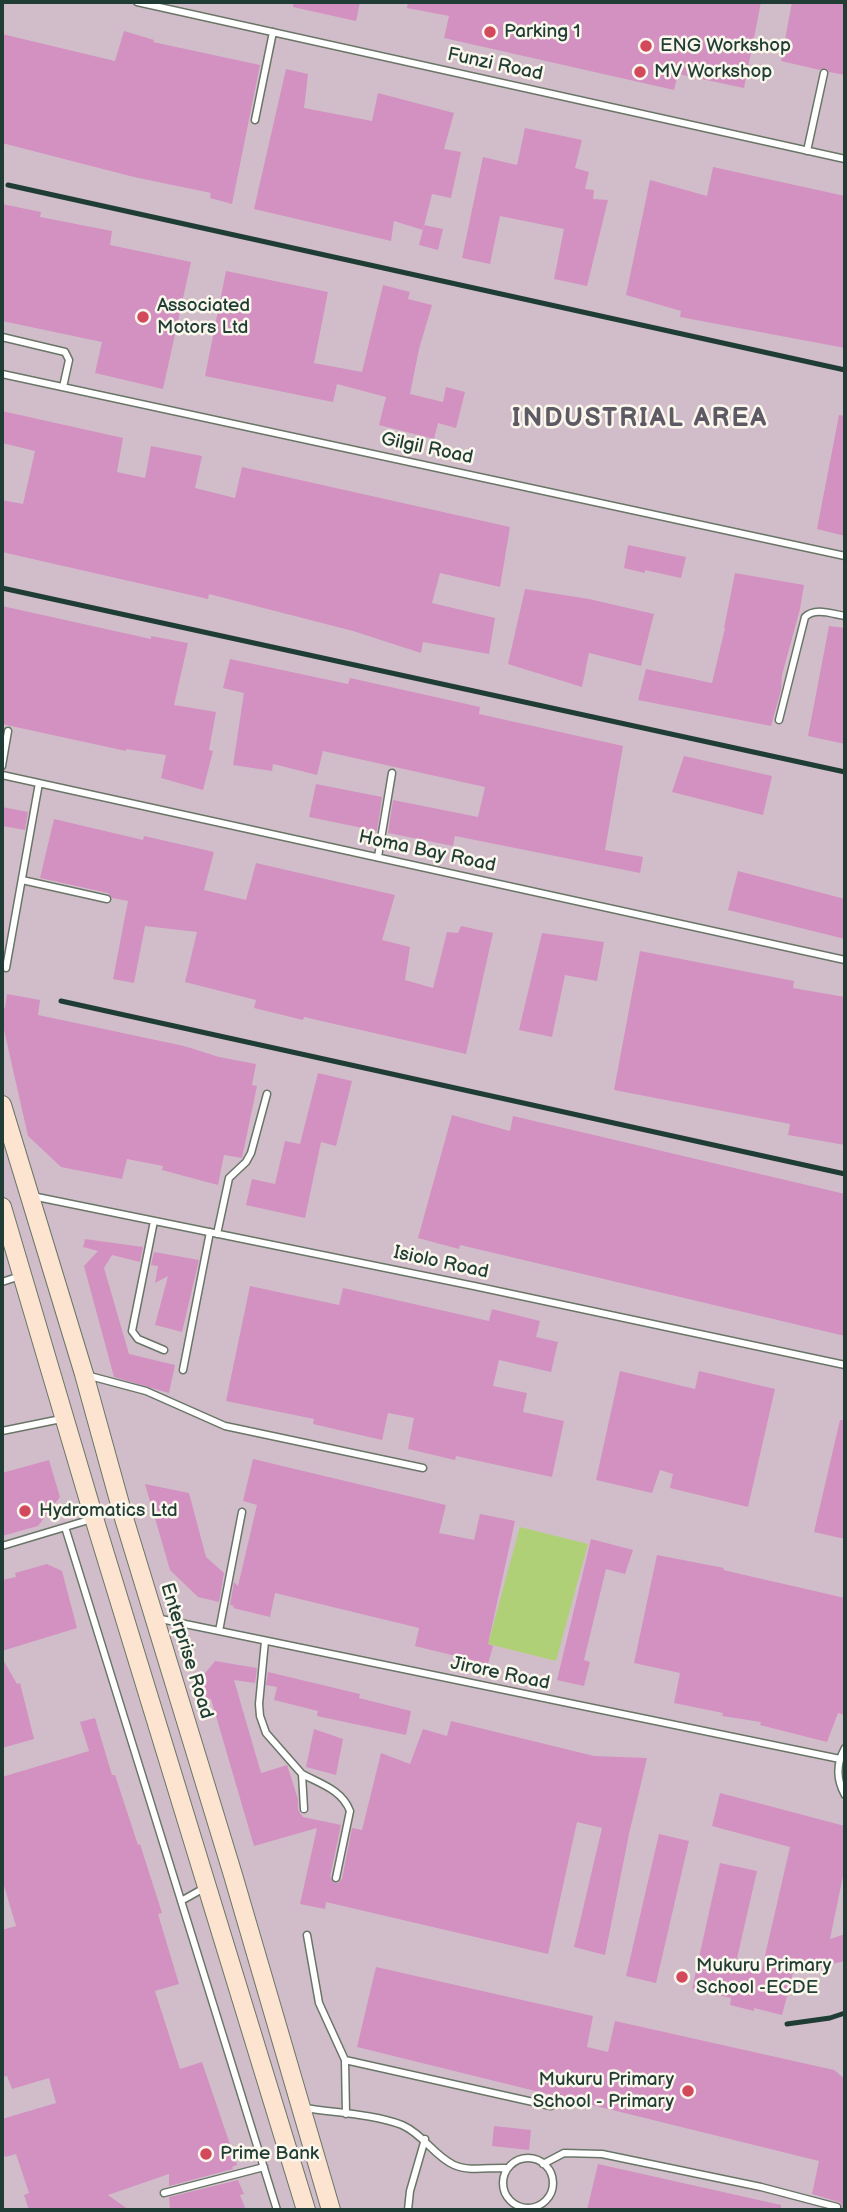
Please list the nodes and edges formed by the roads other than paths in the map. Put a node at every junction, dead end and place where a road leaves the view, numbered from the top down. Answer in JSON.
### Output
{"nodes":[{"id":1,"x":137,"y":2,"type":"edge"},
{"id":2,"x":273,"y":32,"type":"junction"},
{"id":3,"x":824,"y":73,"type":"dead end"},
{"id":4,"x":255,"y":120,"type":"dead end"},
{"id":5,"x":807,"y":151,"type":"junction"},
{"id":6,"x":845,"y":159,"type":"edge"},
{"id":7,"x":2,"y":337,"type":"edge"},
{"id":8,"x":2,"y":374,"type":"edge"},
{"id":9,"x":63,"y":387,"type":"junction"},
{"id":10,"x":845,"y":556,"type":"edge"},
{"id":11,"x":845,"y":615,"type":"edge"},
{"id":12,"x":779,"y":720,"type":"dead end"},
{"id":13,"x":8,"y":731,"type":"dead end"},
{"id":14,"x":2,"y":766,"type":"edge"},
{"id":15,"x":392,"y":773,"type":"dead end"},
{"id":16,"x":2,"y":775,"type":"edge"},
{"id":17,"x":39,"y":783,"type":"junction"},
{"id":18,"x":378,"y":857,"type":"junction"},
{"id":19,"x":22,"y":880,"type":"junction"},
{"id":20,"x":107,"y":899,"type":"dead end"},
{"id":21,"x":845,"y":960,"type":"edge"},
{"id":22,"x":6,"y":968,"type":"dead end"},
{"id":23,"x":267,"y":1094,"type":"dead end"},
{"id":24,"x":2,"y":1105,"type":"edge"},
{"id":25,"x":29,"y":1196,"type":"junction"},
{"id":26,"x":2,"y":1208,"type":"edge"},
{"id":27,"x":154,"y":1222,"type":"junction"},
{"id":28,"x":214,"y":1233,"type":"junction"},
{"id":29,"x":47,"y":1255,"type":"junction"},
{"id":30,"x":19,"y":1268,"type":"junction"},
{"id":31,"x":2,"y":1282,"type":"edge"},
{"id":32,"x":164,"y":1350,"type":"dead end"},
{"id":33,"x":845,"y":1365,"type":"edge"},
{"id":34,"x":183,"y":1370,"type":"dead end"},
{"id":35,"x":84,"y":1374,"type":"junction"},
{"id":36,"x":65,"y":1418,"type":"junction"},
{"id":37,"x":2,"y":1431,"type":"edge"},
{"id":38,"x":422,"y":1468,"type":"dead end"},
{"id":39,"x":243,"y":1512,"type":"dead end"},
{"id":40,"x":94,"y":1518,"type":"junction"},
{"id":41,"x":65,"y":1527,"type":"junction"},
{"id":42,"x":2,"y":1546,"type":"edge"},
{"id":43,"x":154,"y":1618,"type":"junction"},
{"id":44,"x":219,"y":1631,"type":"junction"},
{"id":45,"x":265,"y":1641,"type":"junction"},
{"id":46,"x":845,"y":1748,"type":"edge"},
{"id":47,"x":840,"y":1759,"type":"junction"},
{"id":48,"x":302,"y":1774,"type":"junction"},
{"id":49,"x":845,"y":1795,"type":"edge"},
{"id":50,"x":304,"y":1810,"type":"dead end"},
{"id":51,"x":336,"y":1878,"type":"dead end"},
{"id":52,"x":206,"y":1887,"type":"junction"},
{"id":53,"x":181,"y":1901,"type":"junction"},
{"id":54,"x":307,"y":1935,"type":"dead end"},
{"id":55,"x":345,"y":2060,"type":"junction"},
{"id":56,"x":551,"y":2106,"type":"dead end"},
{"id":57,"x":300,"y":2108,"type":"junction"},
{"id":58,"x":346,"y":2115,"type":"junction"},
{"id":59,"x":425,"y":2139,"type":"junction"},
{"id":60,"x":544,"y":2164,"type":"junction"},
{"id":61,"x":264,"y":2167,"type":"junction"},
{"id":62,"x":508,"y":2168,"type":"junction"},
{"id":63,"x":164,"y":2193,"type":"dead end"},
{"id":64,"x":514,"y":2207,"type":"edge"},
{"id":65,"x":837,"y":2207,"type":"dead end"},
{"id":66,"x":277,"y":2210,"type":"edge"},
{"id":67,"x":306,"y":2210,"type":"edge"},
{"id":68,"x":331,"y":2210,"type":"edge"},
{"id":69,"x":408,"y":2210,"type":"edge"}],
"edges":[{"from":1,"to":2,"type":"lane","name":"Funzi Road"},
{"from":2,"to":4,"type":"lane"},
{"from":2,"to":5,"type":"lane","name":"Funzi Road"},
{"from":3,"to":5,"type":"lane"},
{"from":5,"to":6,"type":"lane","name":"Funzi Road"},
{"from":7,"to":9,"type":"lane"},
{"from":8,"to":9,"type":"lane","name":"Gilgil Road"},
{"from":9,"to":10,"type":"lane","name":"Gilgil Road"},
{"from":11,"to":12,"type":"lane"},
{"from":13,"to":14,"type":"lane"},
{"from":15,"to":18,"type":"lane"},
{"from":16,"to":17,"type":"lane","name":"Homa Bay Road"},
{"from":17,"to":18,"type":"lane","name":"Homa Bay Road"},
{"from":17,"to":19,"type":"lane"},
{"from":18,"to":21,"type":"lane","name":"Homa Bay Road"},
{"from":19,"to":20,"type":"lane"},
{"from":19,"to":22,"type":"lane"},
{"from":23,"to":28,"type":"lane"},
{"from":24,"to":25,"type":"main road","name":"Enterprise Road"},
{"from":25,"to":27,"type":"lane","name":"Isiolo Road"},
{"from":25,"to":29,"type":"main road","name":"Enterprise Road"},
{"from":26,"to":30,"type":"main road"},
{"from":27,"to":28,"type":"lane","name":"Isiolo Road"},
{"from":27,"to":32,"type":"lane"},
{"from":28,"to":33,"type":"lane","name":"Isiolo Road"},
{"from":28,"to":34,"type":"lane"},
{"from":29,"to":30,"type":"main road"},
{"from":29,"to":35,"type":"main road","name":"Enterprise Road"},
{"from":30,"to":31,"type":"lane"},
{"from":30,"to":36,"type":"main road"},
{"from":35,"to":38,"type":"lane"},
{"from":35,"to":43,"type":"main road","name":"Enterprise Road"},
{"from":36,"to":37,"type":"lane"},
{"from":36,"to":40,"type":"main road"},
{"from":39,"to":44,"type":"lane"},
{"from":40,"to":41,"type":"lane"},
{"from":40,"to":52,"type":"main road"},
{"from":41,"to":42,"type":"lane"},
{"from":41,"to":53,"type":"lane"},
{"from":43,"to":44,"type":"lane","name":"Jirore Road"},
{"from":43,"to":57,"type":"main road","name":"Enterprise Road"},
{"from":44,"to":45,"type":"lane","name":"Jirore Road"},
{"from":45,"to":47,"type":"lane","name":"Jirore Road"},
{"from":45,"to":48,"type":"lane"},
{"from":46,"to":47,"type":"lane"},
{"from":47,"to":49,"type":"lane"},
{"from":48,"to":50,"type":"lane"},
{"from":48,"to":51,"type":"lane"},
{"from":52,"to":53,"type":"lane"},
{"from":52,"to":67,"type":"main road"},
{"from":53,"to":61,"type":"lane"},
{"from":54,"to":55,"type":"lane"},
{"from":55,"to":56,"type":"lane"},
{"from":55,"to":58,"type":"lane"},
{"from":57,"to":58,"type":"lane"},
{"from":57,"to":68,"type":"main road","name":"Enterprise Road"},
{"from":58,"to":59,"type":"lane"},
{"from":59,"to":62,"type":"lane"},
{"from":59,"to":69,"type":"lane"},
{"from":60,"to":62,"type":"lane"},
{"from":60,"to":64,"type":"lane"},
{"from":60,"to":65,"type":"lane"},
{"from":61,"to":63,"type":"lane"},
{"from":61,"to":66,"type":"lane"},
{"from":62,"to":64,"type":"lane"}]}
